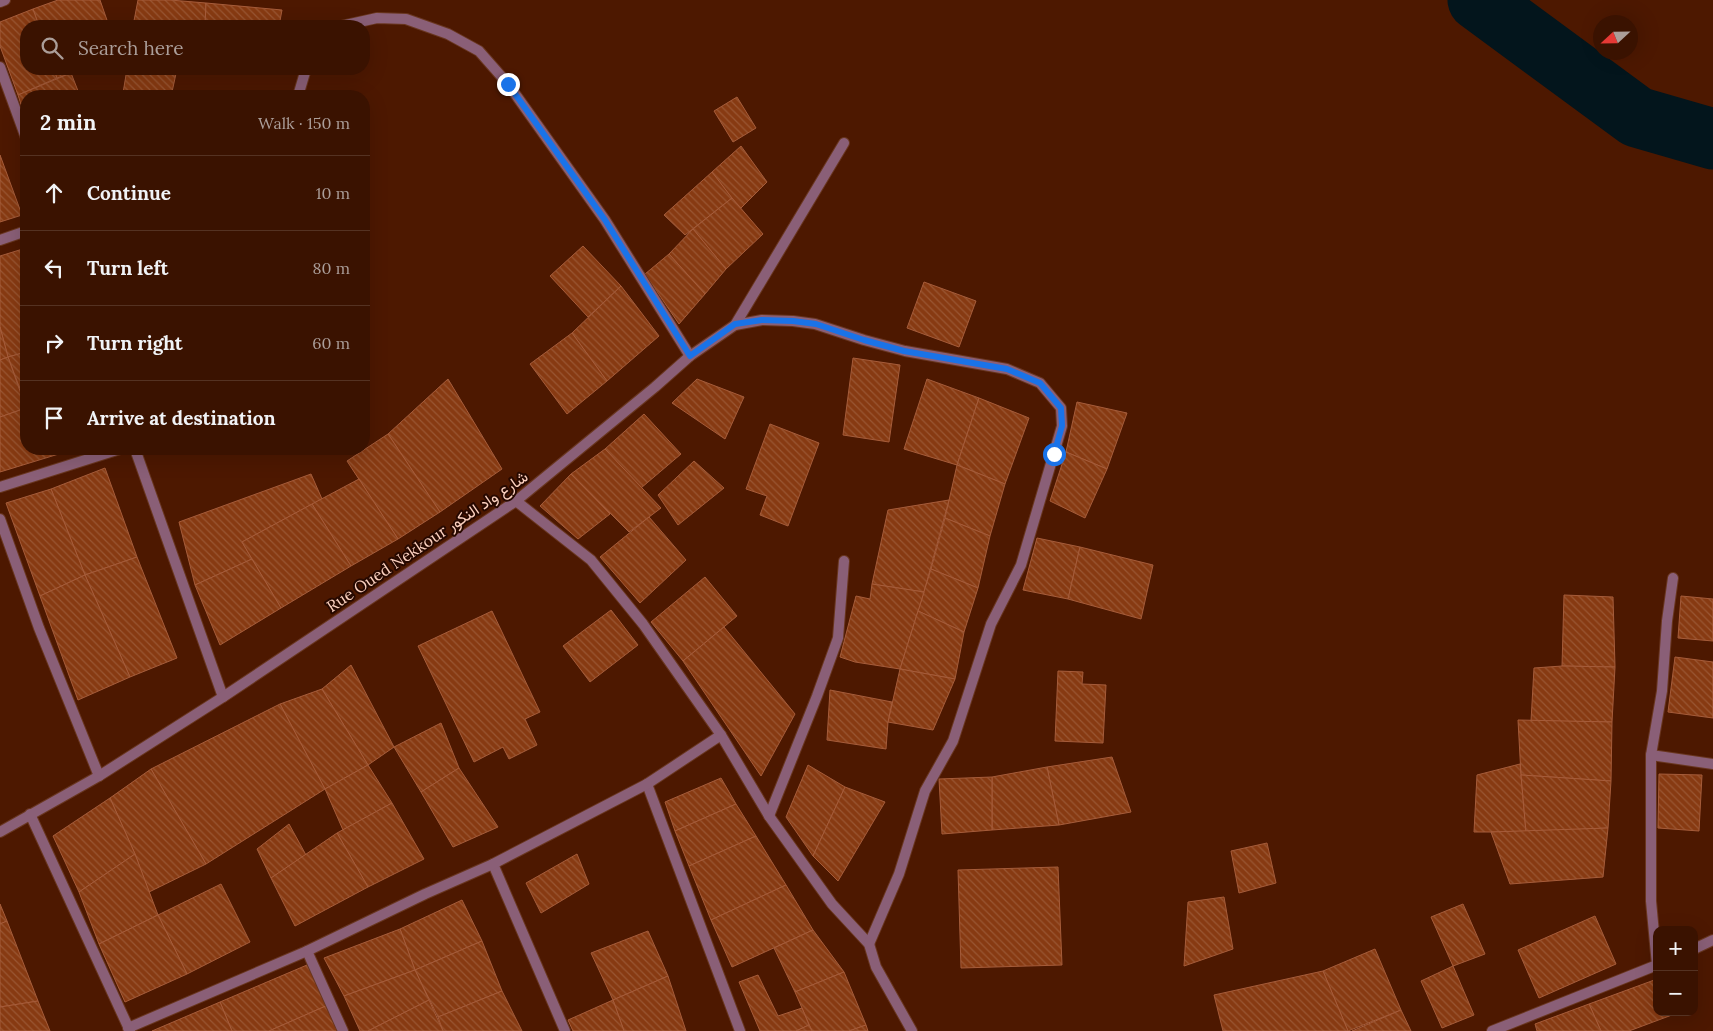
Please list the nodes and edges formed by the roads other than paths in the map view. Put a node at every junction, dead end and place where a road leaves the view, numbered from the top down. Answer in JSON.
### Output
{"nodes":[{"id":1,"x":5,"y":0,"type":"edge"},
{"id":2,"x":0,"y":2,"type":"edge"},
{"id":3,"x":368,"y":20,"type":"edge"},
{"id":4,"x":0,"y":68,"type":"edge"},
{"id":5,"x":304,"y":75,"type":"edge"},
{"id":6,"x":300,"y":90,"type":"edge"},
{"id":7,"x":20,"y":122,"type":"edge"},
{"id":8,"x":844,"y":144,"type":"dead end"},
{"id":9,"x":20,"y":233,"type":"edge"},
{"id":10,"x":0,"y":240,"type":"edge"},
{"id":11,"x":735,"y":324,"type":"junction"},
{"id":12,"x":690,"y":356,"type":"junction"},
{"id":13,"x":102,"y":455,"type":"edge"},
{"id":14,"x":137,"y":455,"type":"edge"},
{"id":15,"x":0,"y":488,"type":"edge"},
{"id":16,"x":516,"y":501,"type":"junction"},
{"id":17,"x":0,"y":519,"type":"edge"},
{"id":18,"x":844,"y":561,"type":"dead end"},
{"id":19,"x":1673,"y":578,"type":"dead end"},
{"id":20,"x":223,"y":697,"type":"junction"},
{"id":21,"x":721,"y":735,"type":"junction"},
{"id":22,"x":1651,"y":755,"type":"junction"},
{"id":23,"x":1713,"y":764,"type":"edge"},
{"id":24,"x":99,"y":776,"type":"junction"},
{"id":25,"x":647,"y":784,"type":"junction"},
{"id":26,"x":30,"y":814,"type":"junction"},
{"id":27,"x":769,"y":816,"type":"junction"},
{"id":28,"x":0,"y":832,"type":"edge"},
{"id":29,"x":493,"y":864,"type":"junction"},
{"id":30,"x":1653,"y":928,"type":"edge"},
{"id":31,"x":1713,"y":940,"type":"edge"},
{"id":32,"x":869,"y":944,"type":"junction"},
{"id":33,"x":1698,"y":947,"type":"edge"},
{"id":34,"x":307,"y":951,"type":"junction"},
{"id":35,"x":1653,"y":967,"type":"edge"},
{"id":36,"x":129,"y":1029,"type":"edge"},
{"id":37,"x":343,"y":1031,"type":"edge"},
{"id":38,"x":566,"y":1031,"type":"edge"},
{"id":39,"x":740,"y":1031,"type":"edge"},
{"id":40,"x":912,"y":1031,"type":"edge"},
{"id":41,"x":1492,"y":1031,"type":"edge"}],
"edges":[{"from":1,"to":2,"type":"street"},
{"from":3,"to":12,"type":"street"},
{"from":4,"to":7,"type":"street"},
{"from":5,"to":6,"type":"street"},
{"from":8,"to":11,"type":"street"},
{"from":9,"to":10,"type":"street"},
{"from":11,"to":12,"type":"street","name":"Rue Oued Nekkour شارع واد النکور"},
{"from":11,"to":32,"type":"street","name":"Rue Oued Nekkour شارع واد النکور"},
{"from":12,"to":16,"type":"street","name":"Rue Oued Nekkour شارع واد النکور"},
{"from":13,"to":15,"type":"street"},
{"from":14,"to":20,"type":"street"},
{"from":16,"to":20,"type":"street","name":"Rue Oued Nekkour شارع واد النکور"},
{"from":16,"to":21,"type":"street"},
{"from":17,"to":24,"type":"street"},
{"from":18,"to":27,"type":"street"},
{"from":19,"to":22,"type":"street"},
{"from":20,"to":24,"type":"street","name":"Rue Oued Nekkour شارع واد النکور"},
{"from":21,"to":25,"type":"street"},
{"from":21,"to":27,"type":"street"},
{"from":22,"to":23,"type":"street"},
{"from":22,"to":30,"type":"street"},
{"from":24,"to":26,"type":"street","name":"Rue Oued Nekkour شارع واد النکور"},
{"from":25,"to":29,"type":"street"},
{"from":25,"to":39,"type":"street"},
{"from":26,"to":28,"type":"street","name":"Rue Oued Nekkour شارع واد النکور"},
{"from":26,"to":36,"type":"street"},
{"from":27,"to":32,"type":"street"},
{"from":29,"to":34,"type":"street"},
{"from":29,"to":38,"type":"street"},
{"from":31,"to":33,"type":"street"},
{"from":32,"to":40,"type":"street"},
{"from":34,"to":36,"type":"street"},
{"from":34,"to":37,"type":"street"},
{"from":35,"to":41,"type":"street"}]}
